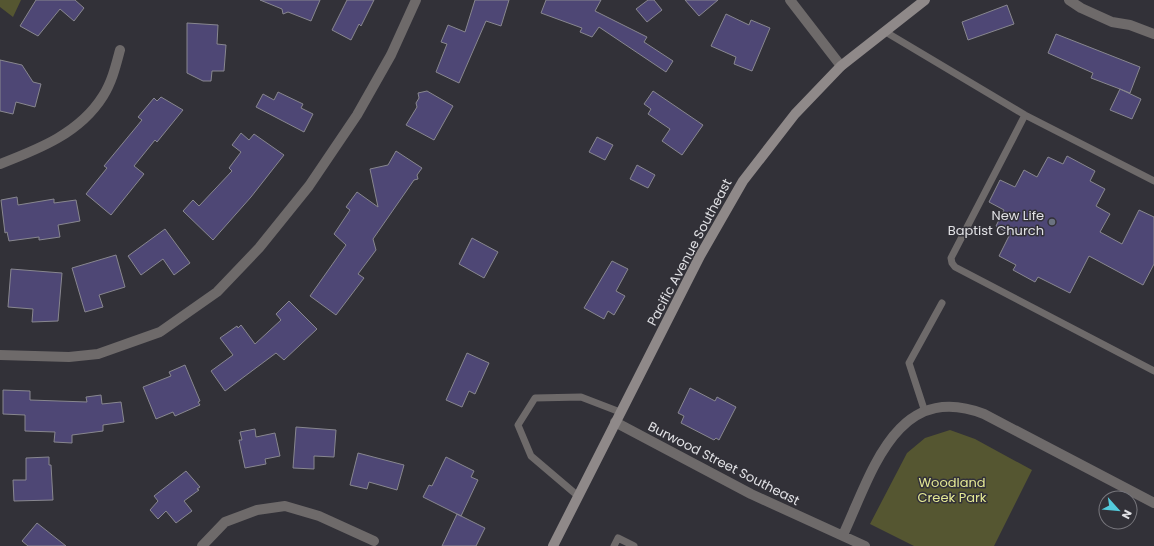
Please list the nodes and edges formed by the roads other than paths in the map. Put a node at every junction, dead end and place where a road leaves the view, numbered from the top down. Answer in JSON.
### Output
{"nodes":[{"id":1,"x":416,"y":0,"type":"edge"},
{"id":2,"x":790,"y":0,"type":"edge"},
{"id":3,"x":1069,"y":0,"type":"edge"},
{"id":4,"x":920,"y":2,"type":"edge"},
{"id":5,"x":884,"y":31,"type":"junction"},
{"id":6,"x":1154,"y":34,"type":"edge"},
{"id":7,"x":120,"y":50,"type":"dead end"},
{"id":8,"x":841,"y":66,"type":"junction"},
{"id":9,"x":1025,"y":115,"type":"junction"},
{"id":10,"x":0,"y":164,"type":"edge"},
{"id":11,"x":1154,"y":181,"type":"edge"},
{"id":12,"x":942,"y":303,"type":"dead end"},
{"id":13,"x":0,"y":355,"type":"edge"},
{"id":14,"x":1154,"y":371,"type":"edge"},
{"id":15,"x":620,"y":412,"type":"junction"},
{"id":16,"x":925,"y":412,"type":"junction"},
{"id":17,"x":615,"y":422,"type":"junction"},
{"id":18,"x":578,"y":496,"type":"junction"},
{"id":19,"x":1154,"y":503,"type":"edge"},
{"id":20,"x":844,"y":535,"type":"junction"},
{"id":21,"x":374,"y":541,"type":"dead end"},
{"id":22,"x":202,"y":546,"type":"edge"},
{"id":23,"x":553,"y":546,"type":"edge"},
{"id":24,"x":614,"y":546,"type":"edge"},
{"id":25,"x":634,"y":546,"type":"edge"},
{"id":26,"x":865,"y":546,"type":"edge"}],
"edges":[{"from":1,"to":13,"type":"street"},
{"from":2,"to":8,"type":"street"},
{"from":3,"to":6,"type":"street"},
{"from":4,"to":5,"type":"main road","name":"Pacific Avenue Southeast"},
{"from":5,"to":8,"type":"main road","name":"Pacific Avenue Southeast"},
{"from":5,"to":9,"type":"lane"},
{"from":7,"to":10,"type":"street"},
{"from":8,"to":15,"type":"main road","name":"Pacific Avenue Southeast"},
{"from":9,"to":11,"type":"lane"},
{"from":9,"to":14,"type":"lane"},
{"from":12,"to":16,"type":"lane"},
{"from":15,"to":17,"type":"main road","name":"Pacific Avenue Southeast"},
{"from":15,"to":18,"type":"lane"},
{"from":16,"to":19,"type":"street"},
{"from":16,"to":20,"type":"street"},
{"from":17,"to":18,"type":"main road","name":"Pacific Avenue Southeast"},
{"from":17,"to":20,"type":"street","name":"Burwood Street Southeast"},
{"from":18,"to":23,"type":"main road","name":"Pacific Avenue Southeast"},
{"from":20,"to":26,"type":"street","name":"Burwood Street Southeast"},
{"from":21,"to":22,"type":"street"},
{"from":24,"to":25,"type":"lane"}]}
